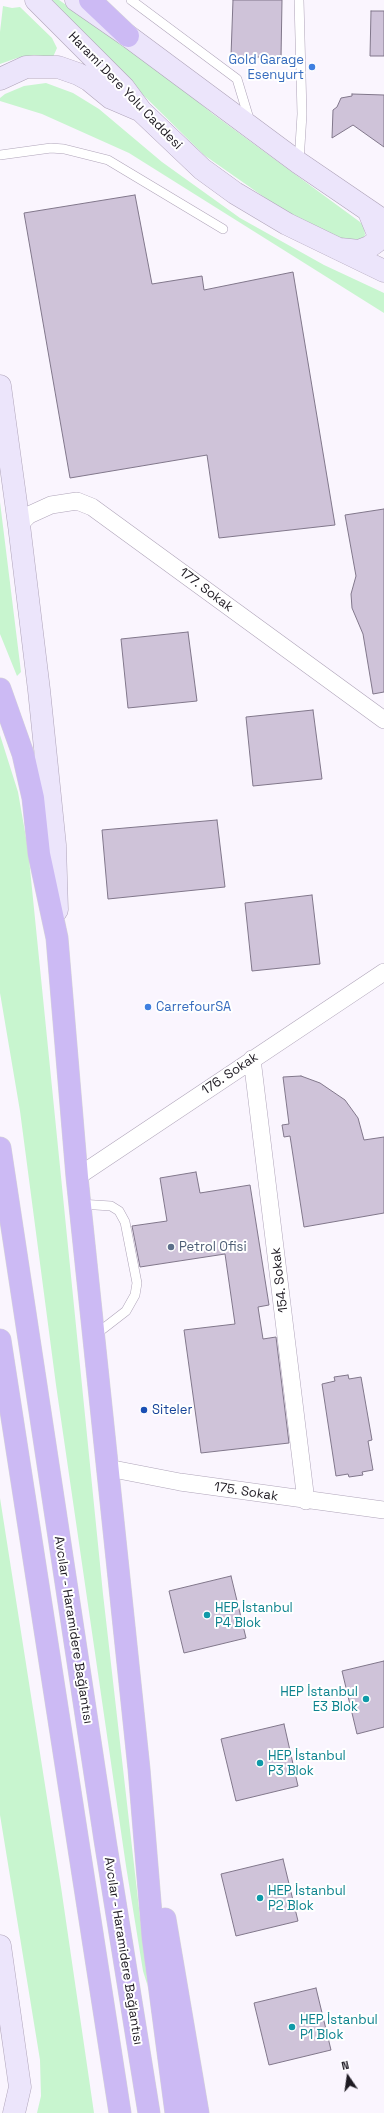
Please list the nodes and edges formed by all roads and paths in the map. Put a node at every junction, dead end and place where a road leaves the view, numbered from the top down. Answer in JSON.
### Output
{"nodes":[{"id":1,"x":36,"y":0,"type":"edge"},
{"id":2,"x":76,"y":0,"type":"edge"},
{"id":3,"x":90,"y":0,"type":"edge"},
{"id":4,"x":131,"y":0,"type":"edge"},
{"id":5,"x":299,"y":0,"type":"edge"},
{"id":6,"x":144,"y":4,"type":"edge"},
{"id":7,"x":128,"y":36,"type":"junction"},
{"id":8,"x":0,"y":79,"type":"edge"},
{"id":9,"x":141,"y":110,"type":"junction"},
{"id":10,"x":252,"y":129,"type":"junction"},
{"id":11,"x":0,"y":155,"type":"edge"},
{"id":12,"x":299,"y":163,"type":"junction"},
{"id":13,"x":376,"y":217,"type":"edge"},
{"id":14,"x":223,"y":229,"type":"dead end"},
{"id":15,"x":339,"y":248,"type":"junction"},
{"id":16,"x":384,"y":271,"type":"edge"},
{"id":17,"x":0,"y":386,"type":"edge"},
{"id":18,"x":19,"y":525,"type":"junction"},
{"id":19,"x":0,"y":689,"type":"edge"},
{"id":20,"x":384,"y":720,"type":"edge"},
{"id":21,"x":57,"y":938,"type":"junction"},
{"id":22,"x":384,"y":972,"type":"edge"},
{"id":23,"x":252,"y":1059,"type":"junction"},
{"id":24,"x":0,"y":1148,"type":"edge"},
{"id":25,"x":77,"y":1177,"type":"junction"},
{"id":26,"x":80,"y":1204,"type":"junction"},
{"id":27,"x":94,"y":1336,"type":"junction"},
{"id":28,"x":0,"y":1340,"type":"edge"},
{"id":29,"x":0,"y":1434,"type":"edge"},
{"id":30,"x":108,"y":1468,"type":"junction"},
{"id":31,"x":306,"y":1501,"type":"junction"},
{"id":32,"x":384,"y":1510,"type":"edge"},
{"id":33,"x":44,"y":1628,"type":"junction"},
{"id":34,"x":140,"y":1769,"type":"junction"},
{"id":35,"x":0,"y":1946,"type":"edge"},
{"id":36,"x":108,"y":2040,"type":"junction"},
{"id":37,"x":14,"y":2113,"type":"edge"},
{"id":38,"x":106,"y":2113,"type":"edge"},
{"id":39,"x":120,"y":2113,"type":"edge"},
{"id":40,"x":149,"y":2113,"type":"edge"},
{"id":41,"x":176,"y":2113,"type":"edge"},
{"id":42,"x":198,"y":2113,"type":"edge"}],
"edges":[{"from":1,"to":9,"type":"main road","name":"Harami Dere Yolu Caddesi"},
{"from":2,"to":7,"type":"main road"},
{"from":3,"to":7,"type":"highway"},
{"from":4,"to":6,"type":"lane"},
{"from":5,"to":12,"type":"lane"},
{"from":6,"to":10,"type":"lane"},
{"from":7,"to":10,"type":"main road"},
{"from":8,"to":9,"type":"main road"},
{"from":9,"to":15,"type":"main road","name":"Harami Dere Yolu Caddesi"},
{"from":10,"to":12,"type":"main road"},
{"from":11,"to":14,"type":"lane"},
{"from":12,"to":13,"type":"main road"},
{"from":13,"to":15,"type":"main road"},
{"from":15,"to":16,"type":"main road","name":"Harami Dere Yolu Caddesi"},
{"from":17,"to":18,"type":"main road"},
{"from":18,"to":20,"type":"street","name":"177. Sokak"},
{"from":18,"to":21,"type":"main road"},
{"from":19,"to":21,"type":"highway"},
{"from":21,"to":25,"type":"highway"},
{"from":22,"to":23,"type":"street","name":"176. Sokak"},
{"from":23,"to":25,"type":"street","name":"176. Sokak"},
{"from":23,"to":31,"type":"street","name":"154. Sokak"},
{"from":24,"to":40,"type":"highway","name":"Avcılar - Haramidere Bağlantısı"},
{"from":25,"to":26,"type":"highway"},
{"from":26,"to":27,"type":"highway"},
{"from":26,"to":27,"type":"lane"},
{"from":27,"to":30,"type":"highway"},
{"from":28,"to":33,"type":"highway","name":"Avcılar - Haramidere Bağlantısı"},
{"from":29,"to":33,"type":"highway"},
{"from":30,"to":31,"type":"street","name":"175. Sokak"},
{"from":30,"to":34,"type":"highway"},
{"from":31,"to":32,"type":"street","name":"175. Sokak"},
{"from":33,"to":36,"type":"highway","name":"Avcılar - Haramidere Bağlantısı"},
{"from":34,"to":41,"type":"highway"},
{"from":34,"to":42,"type":"highway"},
{"from":35,"to":37,"type":"main road"},
{"from":36,"to":38,"type":"highway"},
{"from":36,"to":39,"type":"highway","name":"Avcılar - Haramidere Bağlantısı"}]}
